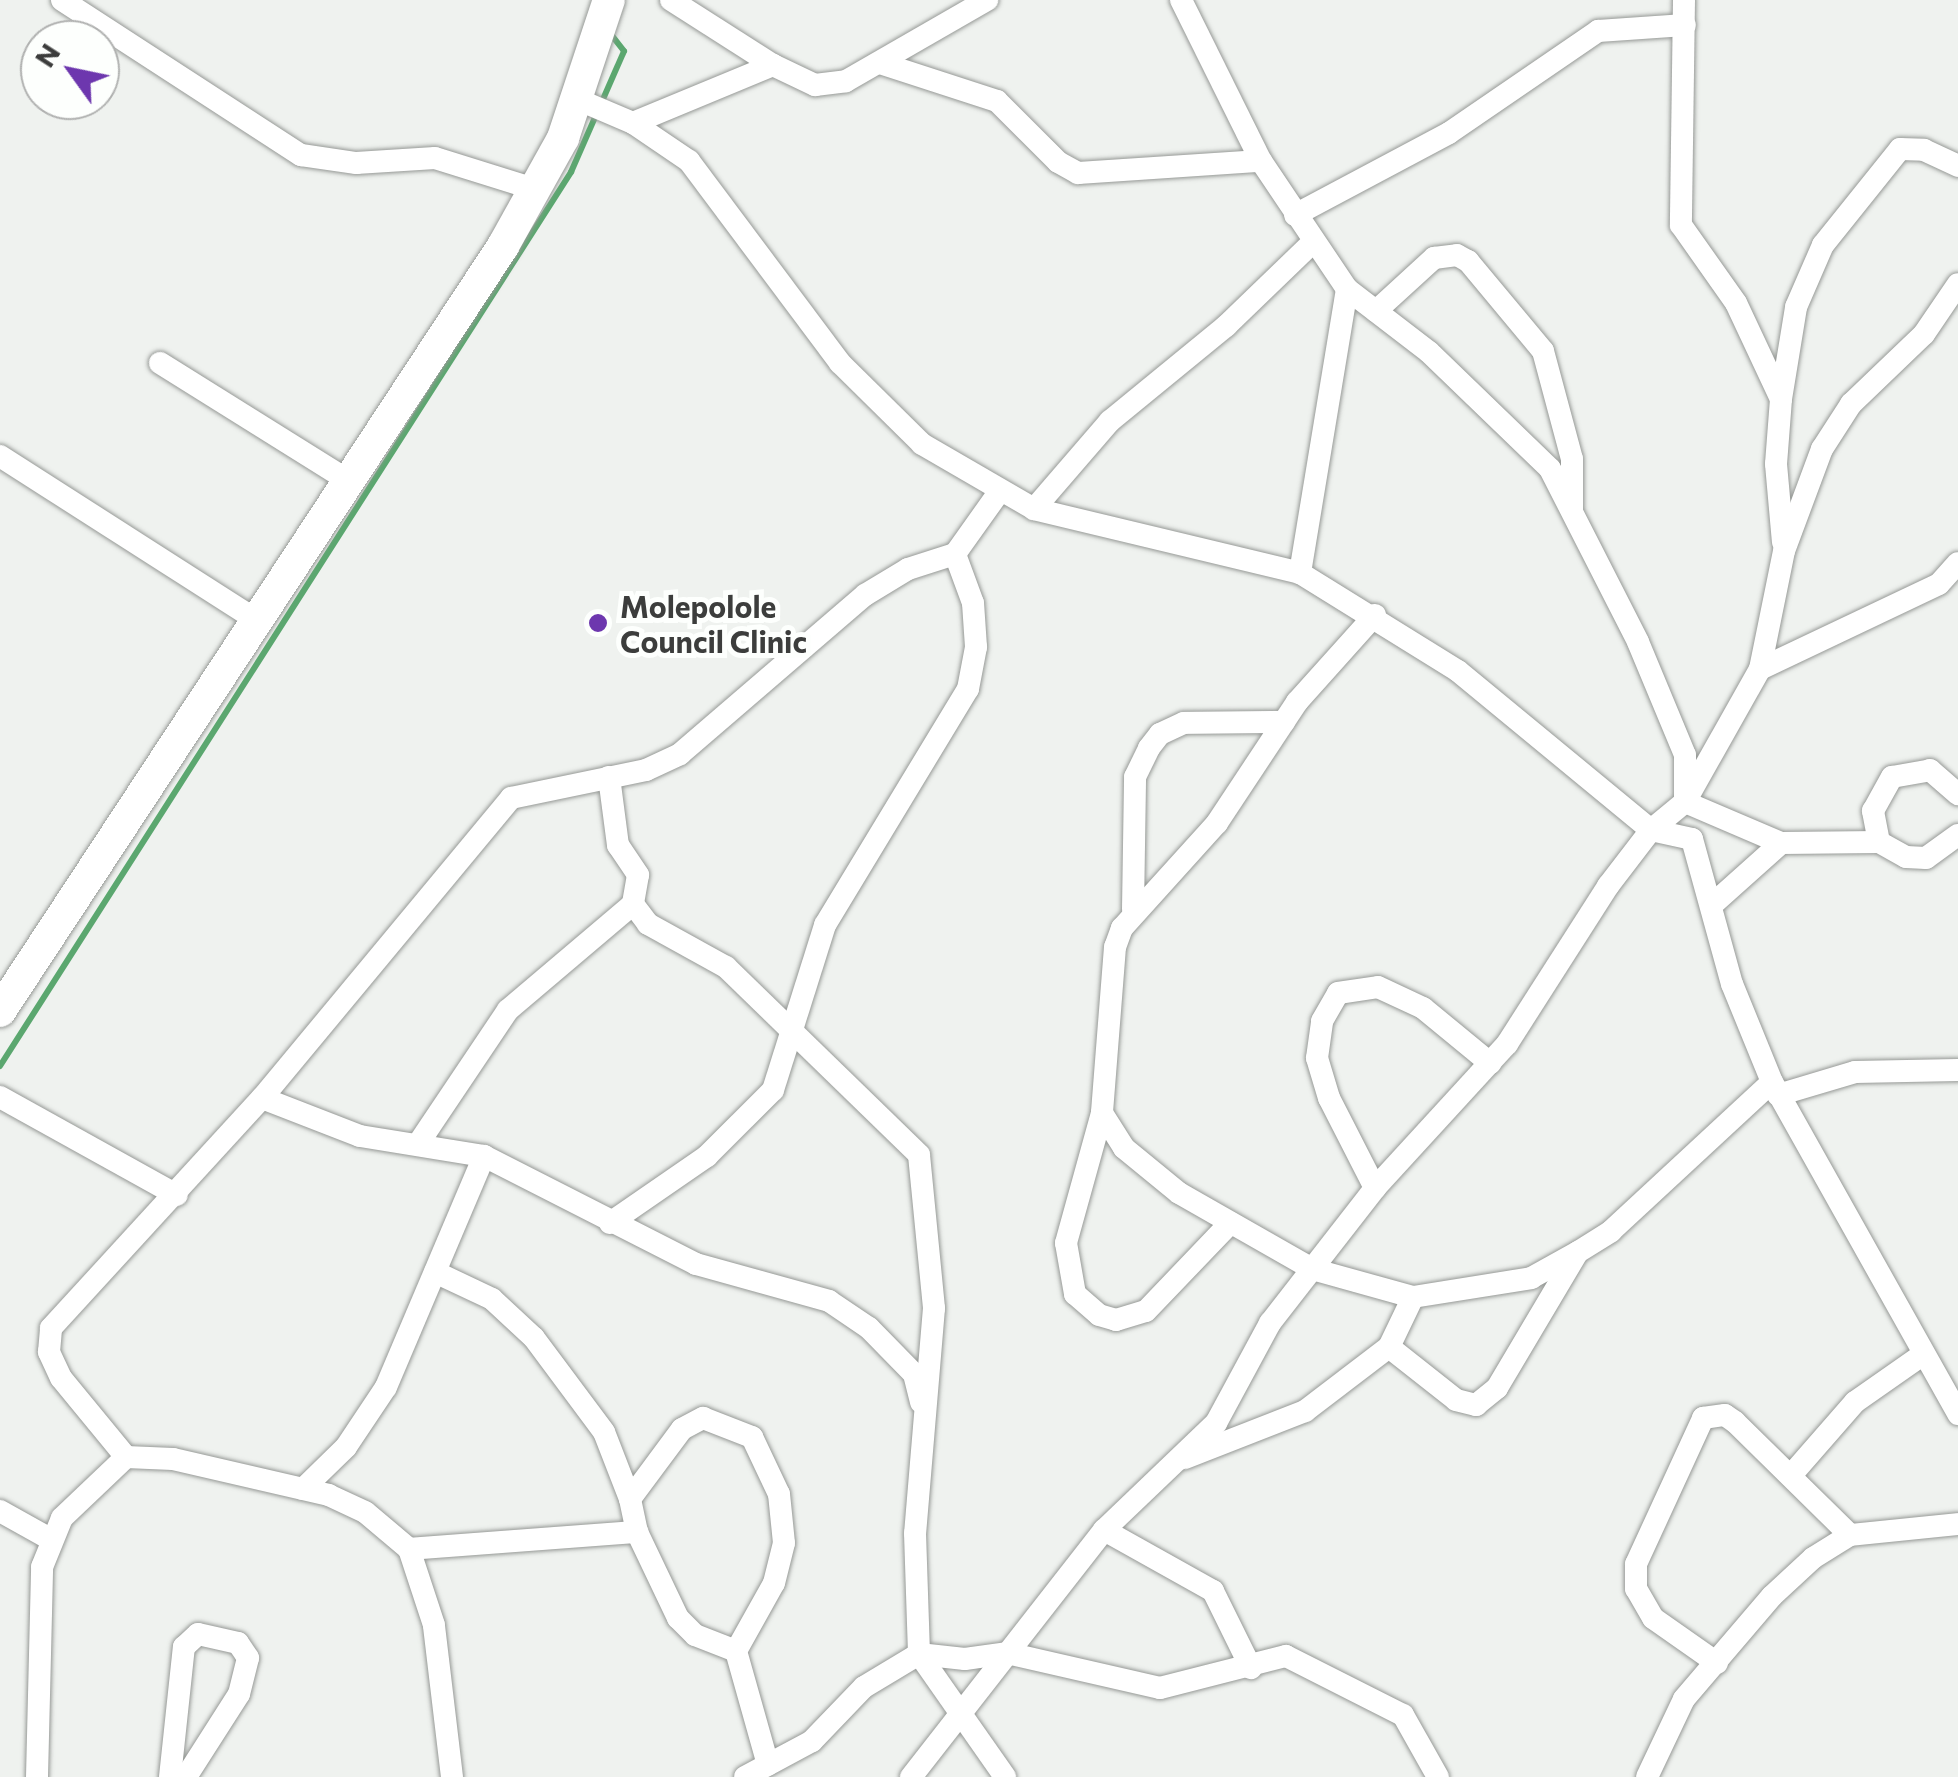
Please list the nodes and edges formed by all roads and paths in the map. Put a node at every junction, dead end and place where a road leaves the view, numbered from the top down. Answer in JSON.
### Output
{"nodes":[{"id":1,"x":62,"y":0,"type":"edge"},
{"id":2,"x":609,"y":0,"type":"edge"},
{"id":3,"x":671,"y":0,"type":"edge"},
{"id":4,"x":987,"y":0,"type":"edge"},
{"id":5,"x":1181,"y":0,"type":"edge"},
{"id":6,"x":1684,"y":0,"type":"edge"},
{"id":7,"x":1685,"y":25,"type":"junction"},
{"id":8,"x":880,"y":63,"type":"junction"},
{"id":9,"x":773,"y":65,"type":"junction"},
{"id":10,"x":578,"y":100,"type":"junction"},
{"id":11,"x":633,"y":123,"type":"junction"},
{"id":12,"x":1261,"y":161,"type":"junction"},
{"id":13,"x":1958,"y":166,"type":"edge"},
{"id":14,"x":534,"y":190,"type":"junction"},
{"id":15,"x":1295,"y":215,"type":"junction"},
{"id":16,"x":1313,"y":242,"type":"junction"},
{"id":17,"x":1958,"y":284,"type":"edge"},
{"id":18,"x":1346,"y":289,"type":"junction"},
{"id":19,"x":1376,"y":312,"type":"junction"},
{"id":20,"x":160,"y":363,"type":"dead end"},
{"id":21,"x":1782,"y":398,"type":"junction"},
{"id":22,"x":0,"y":456,"type":"edge"},
{"id":23,"x":347,"y":480,"type":"junction"},
{"id":24,"x":999,"y":492,"type":"junction"},
{"id":25,"x":1034,"y":509,"type":"junction"},
{"id":26,"x":1572,"y":510,"type":"junction"},
{"id":27,"x":1784,"y":551,"type":"junction"},
{"id":28,"x":955,"y":554,"type":"junction"},
{"id":29,"x":1958,"y":563,"type":"edge"},
{"id":30,"x":1300,"y":574,"type":"junction"},
{"id":31,"x":1949,"y":591,"type":"edge"},
{"id":32,"x":1375,"y":615,"type":"junction"},
{"id":33,"x":255,"y":620,"type":"junction"},
{"id":34,"x":1760,"y":670,"type":"junction"},
{"id":35,"x":1284,"y":722,"type":"junction"},
{"id":36,"x":608,"y":777,"type":"junction"},
{"id":37,"x":1958,"y":794,"type":"edge"},
{"id":38,"x":1685,"y":802,"type":"junction"},
{"id":39,"x":1651,"y":830,"type":"junction"},
{"id":40,"x":1958,"y":835,"type":"edge"},
{"id":41,"x":1879,"y":842,"type":"junction"},
{"id":42,"x":1780,"y":843,"type":"junction"},
{"id":43,"x":1714,"y":902,"type":"junction"},
{"id":44,"x":632,"y":904,"type":"junction"},
{"id":45,"x":1133,"y":909,"type":"junction"},
{"id":46,"x":0,"y":1011,"type":"edge"},
{"id":47,"x":793,"y":1032,"type":"junction"},
{"id":48,"x":1490,"y":1063,"type":"junction"},
{"id":49,"x":1958,"y":1070,"type":"edge"},
{"id":50,"x":1775,"y":1089,"type":"junction"},
{"id":51,"x":0,"y":1098,"type":"edge"},
{"id":52,"x":262,"y":1098,"type":"junction"},
{"id":53,"x":1102,"y":1112,"type":"junction"},
{"id":54,"x":418,"y":1144,"type":"junction"},
{"id":55,"x":484,"y":1156,"type":"junction"},
{"id":56,"x":1375,"y":1188,"type":"junction"},
{"id":57,"x":177,"y":1195,"type":"junction"},
{"id":58,"x":1230,"y":1222,"type":"junction"},
{"id":59,"x":610,"y":1223,"type":"junction"},
{"id":60,"x":1578,"y":1252,"type":"junction"},
{"id":61,"x":1312,"y":1270,"type":"junction"},
{"id":62,"x":435,"y":1272,"type":"junction"},
{"id":63,"x":1414,"y":1297,"type":"junction"},
{"id":64,"x":1389,"y":1347,"type":"junction"},
{"id":65,"x":1922,"y":1355,"type":"junction"},
{"id":66,"x":1958,"y":1414,"type":"edge"},
{"id":67,"x":924,"y":1416,"type":"junction"},
{"id":68,"x":126,"y":1457,"type":"junction"},
{"id":69,"x":1182,"y":1460,"type":"junction"},
{"id":70,"x":1793,"y":1473,"type":"junction"},
{"id":71,"x":304,"y":1489,"type":"junction"},
{"id":72,"x":630,"y":1499,"type":"junction"},
{"id":73,"x":0,"y":1511,"type":"edge"},
{"id":74,"x":1958,"y":1524,"type":"edge"},
{"id":75,"x":1104,"y":1530,"type":"junction"},
{"id":76,"x":637,"y":1532,"type":"junction"},
{"id":77,"x":1850,"y":1535,"type":"junction"},
{"id":78,"x":50,"y":1539,"type":"junction"},
{"id":79,"x":409,"y":1549,"type":"junction"},
{"id":80,"x":736,"y":1651,"type":"junction"},
{"id":81,"x":919,"y":1654,"type":"junction"},
{"id":82,"x":1007,"y":1654,"type":"junction"},
{"id":83,"x":1717,"y":1662,"type":"junction"},
{"id":84,"x":1251,"y":1668,"type":"junction"},
{"id":85,"x":958,"y":1710,"type":"junction"},
{"id":86,"x":768,"y":1765,"type":"junction"},
{"id":87,"x":37,"y":1777,"type":"edge"},
{"id":88,"x":170,"y":1777,"type":"edge"},
{"id":89,"x":186,"y":1777,"type":"edge"},
{"id":90,"x":452,"y":1777,"type":"edge"},
{"id":91,"x":744,"y":1777,"type":"edge"},
{"id":92,"x":910,"y":1777,"type":"edge"},
{"id":93,"x":1004,"y":1777,"type":"edge"},
{"id":94,"x":1438,"y":1777,"type":"edge"},
{"id":95,"x":1646,"y":1777,"type":"edge"}],
"edges":[{"from":1,"to":14,"type":"street"},
{"from":2,"to":10,"type":"street"},
{"from":3,"to":9,"type":"street"},
{"from":4,"to":8,"type":"street"},
{"from":5,"to":12,"type":"street"},
{"from":6,"to":7,"type":"street"},
{"from":7,"to":15,"type":"street"},
{"from":7,"to":21,"type":"street"},
{"from":8,"to":9,"type":"street"},
{"from":8,"to":12,"type":"street"},
{"from":9,"to":11,"type":"street"},
{"from":10,"to":11,"type":"street"},
{"from":10,"to":14,"type":"street"},
{"from":11,"to":24,"type":"street"},
{"from":12,"to":15,"type":"street"},
{"from":13,"to":21,"type":"street"},
{"from":14,"to":23,"type":"street"},
{"from":15,"to":16,"type":"street"},
{"from":16,"to":18,"type":"street"},
{"from":16,"to":25,"type":"street"},
{"from":17,"to":27,"type":"street"},
{"from":18,"to":19,"type":"street"},
{"from":18,"to":30,"type":"street"},
{"from":19,"to":26,"type":"street"},
{"from":19,"to":26,"type":"street"},
{"from":20,"to":23,"type":"street"},
{"from":21,"to":27,"type":"street"},
{"from":22,"to":33,"type":"street"},
{"from":23,"to":33,"type":"street"},
{"from":24,"to":25,"type":"street"},
{"from":24,"to":28,"type":"street"},
{"from":25,"to":30,"type":"street"},
{"from":26,"to":38,"type":"street"},
{"from":27,"to":34,"type":"street"},
{"from":28,"to":36,"type":"street"},
{"from":28,"to":47,"type":"street"},
{"from":29,"to":31,"type":"street"},
{"from":30,"to":32,"type":"street"},
{"from":31,"to":34,"type":"street"},
{"from":32,"to":35,"type":"street"},
{"from":32,"to":39,"type":"street"},
{"from":33,"to":46,"type":"street"},
{"from":34,"to":38,"type":"street"},
{"from":35,"to":45,"type":"street"},
{"from":35,"to":45,"type":"street"},
{"from":36,"to":44,"type":"street"},
{"from":36,"to":52,"type":"street"},
{"from":37,"to":41,"type":"street"},
{"from":38,"to":39,"type":"street"},
{"from":38,"to":42,"type":"street"},
{"from":39,"to":43,"type":"street"},
{"from":39,"to":48,"type":"street"},
{"from":40,"to":41,"type":"street"},
{"from":41,"to":42,"type":"street"},
{"from":42,"to":43,"type":"street"},
{"from":43,"to":50,"type":"street"},
{"from":44,"to":47,"type":"street"},
{"from":44,"to":54,"type":"street"},
{"from":45,"to":53,"type":"street"},
{"from":47,"to":59,"type":"street"},
{"from":47,"to":67,"type":"street"},
{"from":48,"to":56,"type":"street"},
{"from":48,"to":56,"type":"street"},
{"from":49,"to":50,"type":"street"},
{"from":50,"to":60,"type":"street"},
{"from":50,"to":65,"type":"street"},
{"from":51,"to":57,"type":"street"},
{"from":52,"to":54,"type":"street"},
{"from":52,"to":57,"type":"street"},
{"from":53,"to":58,"type":"street"},
{"from":53,"to":58,"type":"street"},
{"from":54,"to":55,"type":"street"},
{"from":55,"to":59,"type":"street"},
{"from":55,"to":62,"type":"street"},
{"from":56,"to":61,"type":"street"},
{"from":57,"to":68,"type":"street"},
{"from":58,"to":61,"type":"street"},
{"from":59,"to":67,"type":"street"},
{"from":60,"to":63,"type":"street"},
{"from":60,"to":64,"type":"street"},
{"from":61,"to":63,"type":"street"},
{"from":61,"to":69,"type":"street"},
{"from":62,"to":71,"type":"street"},
{"from":62,"to":72,"type":"street"},
{"from":63,"to":64,"type":"street"},
{"from":64,"to":69,"type":"street"},
{"from":65,"to":66,"type":"street"},
{"from":65,"to":70,"type":"street"},
{"from":67,"to":81,"type":"street"},
{"from":68,"to":71,"type":"street"},
{"from":68,"to":78,"type":"street"},
{"from":69,"to":75,"type":"street"},
{"from":70,"to":77,"type":"street"},
{"from":70,"to":83,"type":"street"},
{"from":71,"to":79,"type":"street"},
{"from":72,"to":76,"type":"street"},
{"from":72,"to":80,"type":"street"},
{"from":73,"to":78,"type":"street"},
{"from":74,"to":77,"type":"street"},
{"from":75,"to":82,"type":"street"},
{"from":75,"to":84,"type":"street"},
{"from":76,"to":79,"type":"street"},
{"from":76,"to":80,"type":"street"},
{"from":77,"to":83,"type":"street"},
{"from":78,"to":87,"type":"street"},
{"from":79,"to":90,"type":"street"},
{"from":80,"to":86,"type":"street"},
{"from":81,"to":82,"type":"street"},
{"from":81,"to":85,"type":"street"},
{"from":81,"to":86,"type":"street"},
{"from":82,"to":84,"type":"street"},
{"from":82,"to":85,"type":"street"},
{"from":83,"to":95,"type":"street"},
{"from":84,"to":94,"type":"street"},
{"from":85,"to":92,"type":"street"},
{"from":85,"to":93,"type":"street"},
{"from":86,"to":91,"type":"street"},
{"from":88,"to":89,"type":"street"}]}
